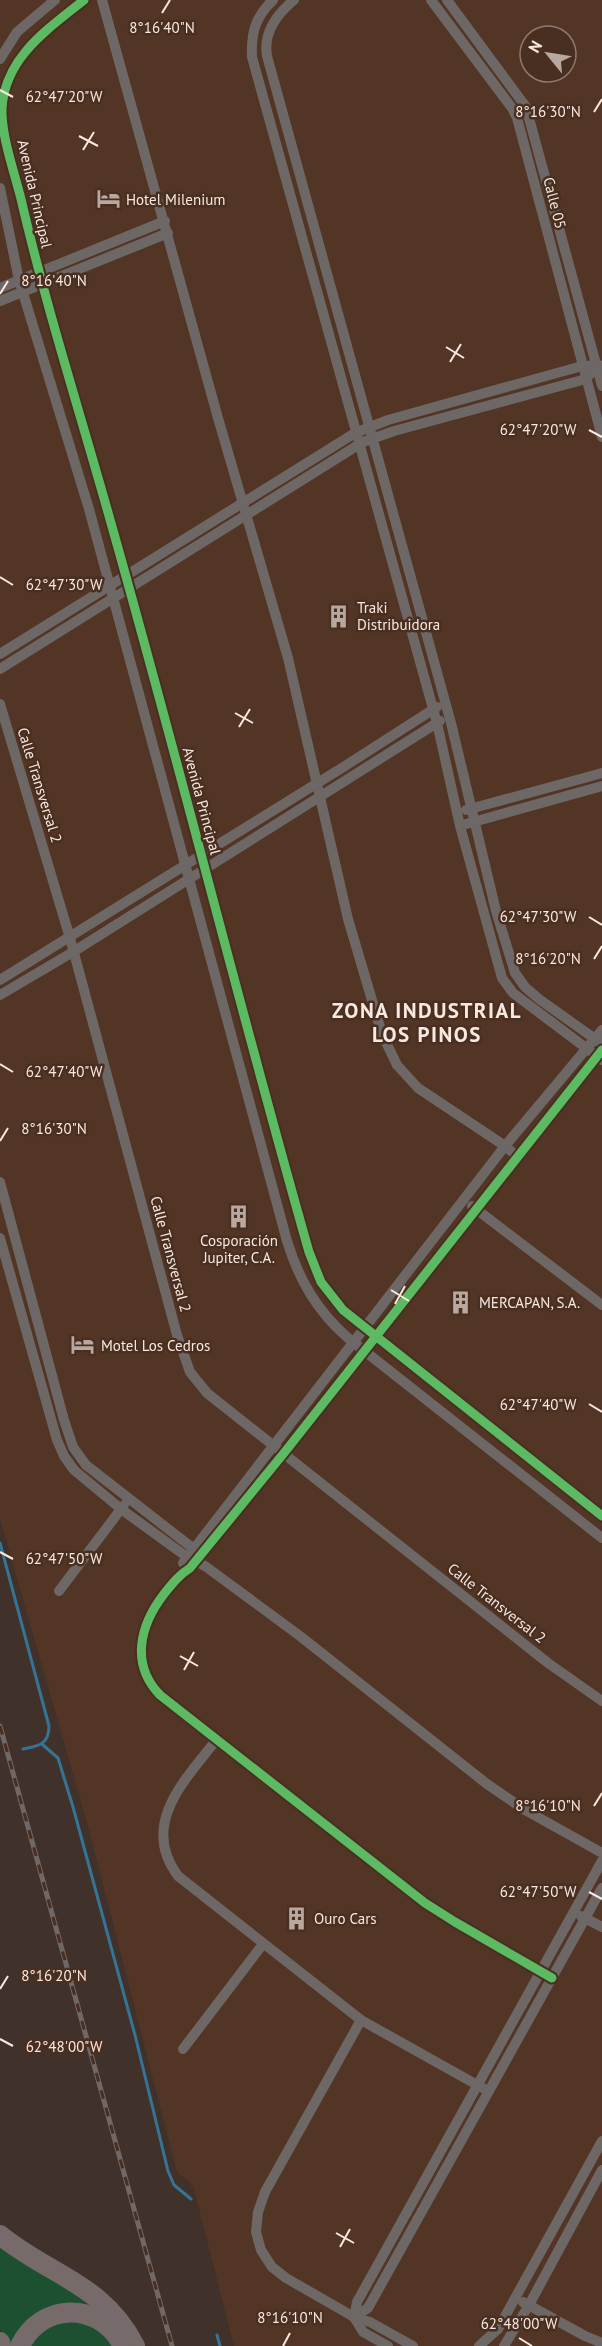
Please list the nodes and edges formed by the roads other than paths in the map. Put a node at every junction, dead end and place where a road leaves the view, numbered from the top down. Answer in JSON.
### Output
{"nodes":[{"id":1,"x":55,"y":0,"type":"edge"},
{"id":2,"x":84,"y":0,"type":"edge"},
{"id":3,"x":102,"y":0,"type":"edge"},
{"id":4,"x":273,"y":0,"type":"edge"},
{"id":5,"x":294,"y":0,"type":"edge"},
{"id":6,"x":431,"y":0,"type":"edge"},
{"id":7,"x":448,"y":1,"type":"edge"},
{"id":8,"x":439,"y":11,"type":"junction"},
{"id":9,"x":0,"y":58,"type":"edge"},
{"id":10,"x":281,"y":107,"type":"junction"},
{"id":11,"x":267,"y":110,"type":"junction"},
{"id":12,"x":528,"y":134,"type":"junction"},
{"id":13,"x":298,"y":170,"type":"junction"},
{"id":14,"x":285,"y":174,"type":"junction"},
{"id":15,"x":0,"y":188,"type":"edge"},
{"id":16,"x":165,"y":221,"type":"junction"},
{"id":17,"x":168,"y":233,"type":"junction"},
{"id":18,"x":38,"y":272,"type":"junction"},
{"id":19,"x":19,"y":280,"type":"junction"},
{"id":20,"x":42,"y":284,"type":"junction"},
{"id":21,"x":0,"y":288,"type":"edge"},
{"id":22,"x":23,"y":292,"type":"junction"},
{"id":23,"x":0,"y":301,"type":"edge"},
{"id":24,"x":599,"y":365,"type":"edge"},
{"id":25,"x":582,"y":366,"type":"junction"},
{"id":26,"x":586,"y":379,"type":"junction"},
{"id":27,"x":602,"y":386,"type":"edge"},
{"id":28,"x":369,"y":427,"type":"junction"},
{"id":29,"x":357,"y":432,"type":"junction"},
{"id":30,"x":602,"y":437,"type":"edge"},
{"id":31,"x":372,"y":438,"type":"junction"},
{"id":32,"x":360,"y":444,"type":"junction"},
{"id":33,"x":243,"y":502,"type":"junction"},
{"id":34,"x":246,"y":516,"type":"junction"},
{"id":35,"x":125,"y":575,"type":"junction"},
{"id":36,"x":110,"y":585,"type":"junction"},
{"id":37,"x":129,"y":589,"type":"junction"},
{"id":38,"x":114,"y":599,"type":"junction"},
{"id":39,"x":56,"y":619,"type":"junction"},
{"id":40,"x":61,"y":632,"type":"junction"},
{"id":41,"x":0,"y":654,"type":"edge"},
{"id":42,"x":0,"y":669,"type":"edge"},
{"id":43,"x":445,"y":702,"type":"junction"},
{"id":44,"x":0,"y":704,"type":"edge"},
{"id":45,"x":433,"y":710,"type":"junction"},
{"id":46,"x":449,"y":715,"type":"junction"},
{"id":47,"x":437,"y":723,"type":"junction"},
{"id":48,"x":602,"y":773,"type":"edge"},
{"id":49,"x":316,"y":783,"type":"junction"},
{"id":50,"x":602,"y":786,"type":"edge"},
{"id":51,"x":320,"y":797,"type":"junction"},
{"id":52,"x":471,"y":809,"type":"junction"},
{"id":53,"x":459,"y":812,"type":"junction"},
{"id":54,"x":473,"y":821,"type":"junction"},
{"id":55,"x":460,"y":826,"type":"junction"},
{"id":56,"x":201,"y":855,"type":"junction"},
{"id":57,"x":187,"y":865,"type":"junction"},
{"id":58,"x":205,"y":870,"type":"junction"},
{"id":59,"x":190,"y":879,"type":"junction"},
{"id":60,"x":69,"y":938,"type":"junction"},
{"id":61,"x":73,"y":952,"type":"junction"},
{"id":62,"x":0,"y":980,"type":"edge"},
{"id":63,"x":520,"y":981,"type":"junction"},
{"id":64,"x":509,"y":988,"type":"junction"},
{"id":65,"x":0,"y":995,"type":"edge"},
{"id":66,"x":600,"y":1037,"type":"edge"},
{"id":67,"x":587,"y":1048,"type":"junction"},
{"id":68,"x":600,"y":1055,"type":"edge"},
{"id":69,"x":505,"y":1146,"type":"junction"},
{"id":70,"x":518,"y":1157,"type":"junction"},
{"id":71,"x":0,"y":1182,"type":"edge"},
{"id":72,"x":464,"y":1201,"type":"junction"},
{"id":73,"x":477,"y":1209,"type":"junction"},
{"id":74,"x":0,"y":1238,"type":"edge"},
{"id":75,"x":313,"y":1264,"type":"junction"},
{"id":76,"x":297,"y":1271,"type":"junction"},
{"id":77,"x":25,"y":1276,"type":"junction"},
{"id":78,"x":12,"y":1281,"type":"junction"},
{"id":79,"x":321,"y":1282,"type":"junction"},
{"id":80,"x":305,"y":1288,"type":"junction"},
{"id":81,"x":602,"y":1305,"type":"edge"},
{"id":82,"x":364,"y":1328,"type":"junction"},
{"id":83,"x":376,"y":1337,"type":"junction"},
{"id":84,"x":353,"y":1342,"type":"junction"},
{"id":85,"x":364,"y":1351,"type":"junction"},
{"id":86,"x":51,"y":1373,"type":"junction"},
{"id":87,"x":39,"y":1377,"type":"junction"},
{"id":88,"x":68,"y":1434,"type":"junction"},
{"id":89,"x":57,"y":1440,"type":"junction"},
{"id":90,"x":274,"y":1445,"type":"junction"},
{"id":91,"x":284,"y":1453,"type":"junction"},
{"id":92,"x":129,"y":1500,"type":"junction"},
{"id":93,"x":121,"y":1509,"type":"junction"},
{"id":94,"x":602,"y":1516,"type":"edge"},
{"id":95,"x":602,"y":1521,"type":"edge"},
{"id":96,"x":598,"y":1535,"type":"edge"},
{"id":97,"x":196,"y":1558,"type":"junction"},
{"id":98,"x":59,"y":1591,"type":"dead end"},
{"id":99,"x":602,"y":1701,"type":"edge"},
{"id":100,"x":217,"y":1739,"type":"junction"},
{"id":101,"x":602,"y":1853,"type":"edge"},
{"id":102,"x":602,"y":1861,"type":"edge"},
{"id":103,"x":602,"y":1888,"type":"edge"},
{"id":104,"x":574,"y":1912,"type":"junction"},
{"id":105,"x":585,"y":1918,"type":"junction"},
{"id":106,"x":602,"y":1927,"type":"edge"},
{"id":107,"x":263,"y":1944,"type":"junction"},
{"id":108,"x":541,"y":1971,"type":"junction"},
{"id":109,"x":552,"y":1978,"type":"junction"},
{"id":110,"x":360,"y":2020,"type":"junction"},
{"id":111,"x":183,"y":2049,"type":"dead end"},
{"id":112,"x":477,"y":2085,"type":"junction"},
{"id":113,"x":488,"y":2091,"type":"junction"},
{"id":114,"x":602,"y":2141,"type":"edge"},
{"id":115,"x":591,"y":2160,"type":"junction"},
{"id":116,"x":602,"y":2168,"type":"edge"},
{"id":117,"x":0,"y":2235,"type":"edge"},
{"id":118,"x":515,"y":2298,"type":"junction"},
{"id":119,"x":530,"y":2306,"type":"junction"},
{"id":120,"x":354,"y":2318,"type":"junction"},
{"id":121,"x":602,"y":2343,"type":"edge"},
{"id":122,"x":20,"y":2346,"type":"edge"},
{"id":123,"x":124,"y":2346,"type":"edge"},
{"id":124,"x":135,"y":2346,"type":"edge"},
{"id":125,"x":388,"y":2346,"type":"edge"},
{"id":126,"x":412,"y":2346,"type":"edge"},
{"id":127,"x":479,"y":2346,"type":"edge"},
{"id":128,"x":504,"y":2346,"type":"edge"}],
"edges":[{"from":1,"to":9,"type":"street"},
{"from":2,"to":18,"type":"street","name":"Avenida Principal"},
{"from":3,"to":16,"type":"street"},
{"from":4,"to":11,"type":"street"},
{"from":5,"to":10,"type":"street"},
{"from":6,"to":8,"type":"street","name":"Calle 05"},
{"from":7,"to":8,"type":"street"},
{"from":7,"to":12,"type":"street","name":"Calle 05"},
{"from":8,"to":12,"type":"street","name":"Calle 05"},
{"from":10,"to":11,"type":"street"},
{"from":10,"to":13,"type":"street"},
{"from":11,"to":14,"type":"street"},
{"from":12,"to":24,"type":"street","name":"Calle 05"},
{"from":12,"to":25,"type":"street","name":"Calle 05"},
{"from":13,"to":14,"type":"street"},
{"from":13,"to":28,"type":"street"},
{"from":14,"to":29,"type":"street"},
{"from":15,"to":19,"type":"street","name":"Avenida Principal"},
{"from":16,"to":17,"type":"street"},
{"from":16,"to":18,"type":"street"},
{"from":17,"to":20,"type":"street"},
{"from":17,"to":33,"type":"street"},
{"from":18,"to":19,"type":"street"},
{"from":18,"to":20,"type":"street","name":"Avenida Principal"},
{"from":19,"to":21,"type":"street"},
{"from":19,"to":22,"type":"street","name":"Avenida Principal"},
{"from":20,"to":22,"type":"street"},
{"from":20,"to":35,"type":"street","name":"Avenida Principal"},
{"from":22,"to":23,"type":"street"},
{"from":22,"to":36,"type":"street","name":"Avenida Principal"},
{"from":24,"to":25,"type":"street"},
{"from":24,"to":26,"type":"street"},
{"from":24,"to":27,"type":"street","name":"Calle 05"},
{"from":25,"to":26,"type":"street","name":"Calle 05"},
{"from":25,"to":28,"type":"street"},
{"from":26,"to":30,"type":"street","name":"Calle 05"},
{"from":26,"to":31,"type":"street"},
{"from":28,"to":29,"type":"street"},
{"from":28,"to":31,"type":"street"},
{"from":29,"to":32,"type":"street"},
{"from":29,"to":33,"type":"street"},
{"from":31,"to":32,"type":"street"},
{"from":31,"to":43,"type":"street"},
{"from":32,"to":34,"type":"street"},
{"from":32,"to":45,"type":"street"},
{"from":33,"to":34,"type":"street"},
{"from":33,"to":35,"type":"street"},
{"from":34,"to":37,"type":"street"},
{"from":34,"to":49,"type":"street"},
{"from":35,"to":36,"type":"street"},
{"from":35,"to":37,"type":"street","name":"Avenida Principal"},
{"from":36,"to":38,"type":"street","name":"Avenida Principal"},
{"from":36,"to":39,"type":"street"},
{"from":37,"to":38,"type":"street"},
{"from":37,"to":56,"type":"street","name":"Avenida Principal"},
{"from":38,"to":40,"type":"street"},
{"from":38,"to":57,"type":"street","name":"Avenida Principal"},
{"from":39,"to":40,"type":"street"},
{"from":39,"to":41,"type":"street"},
{"from":40,"to":42,"type":"street"},
{"from":43,"to":45,"type":"street"},
{"from":43,"to":46,"type":"street"},
{"from":44,"to":60,"type":"street","name":"Calle Transversal 2"},
{"from":45,"to":47,"type":"street"},
{"from":45,"to":49,"type":"street"},
{"from":46,"to":47,"type":"street"},
{"from":46,"to":52,"type":"street"},
{"from":47,"to":51,"type":"street"},
{"from":47,"to":53,"type":"street"},
{"from":48,"to":52,"type":"street"},
{"from":49,"to":51,"type":"street"},
{"from":49,"to":56,"type":"street"},
{"from":50,"to":54,"type":"street"},
{"from":51,"to":58,"type":"street"},
{"from":51,"to":69,"type":"street"},
{"from":52,"to":53,"type":"street"},
{"from":52,"to":54,"type":"street"},
{"from":53,"to":55,"type":"street"},
{"from":54,"to":55,"type":"street"},
{"from":54,"to":63,"type":"street"},
{"from":55,"to":64,"type":"street"},
{"from":56,"to":57,"type":"street"},
{"from":56,"to":58,"type":"street","name":"Avenida Principal"},
{"from":57,"to":59,"type":"street","name":"Avenida Principal"},
{"from":57,"to":60,"type":"street"},
{"from":58,"to":59,"type":"street"},
{"from":58,"to":75,"type":"street","name":"Avenida Principal"},
{"from":59,"to":61,"type":"street"},
{"from":59,"to":76,"type":"street","name":"Avenida Principal"},
{"from":60,"to":61,"type":"street","name":"Calle Transversal 2"},
{"from":60,"to":62,"type":"street"},
{"from":61,"to":65,"type":"street"},
{"from":61,"to":90,"type":"street","name":"Calle Transversal 2"},
{"from":63,"to":64,"type":"street"},
{"from":63,"to":66,"type":"street"},
{"from":64,"to":67,"type":"street"},
{"from":66,"to":67,"type":"street"},
{"from":67,"to":68,"type":"street"},
{"from":67,"to":69,"type":"street"},
{"from":68,"to":70,"type":"street"},
{"from":69,"to":70,"type":"street"},
{"from":69,"to":72,"type":"street"},
{"from":70,"to":73,"type":"street"},
{"from":71,"to":77,"type":"street"},
{"from":72,"to":73,"type":"street"},
{"from":72,"to":82,"type":"street"},
{"from":73,"to":81,"type":"street"},
{"from":73,"to":83,"type":"street"},
{"from":74,"to":78,"type":"street"},
{"from":75,"to":76,"type":"street"},
{"from":75,"to":79,"type":"street","name":"Avenida Principal"},
{"from":76,"to":80,"type":"street","name":"Avenida Principal"},
{"from":77,"to":78,"type":"street"},
{"from":77,"to":86,"type":"street"},
{"from":78,"to":87,"type":"street"},
{"from":79,"to":80,"type":"street"},
{"from":79,"to":82,"type":"street","name":"Avenida Principal"},
{"from":80,"to":84,"type":"street","name":"Avenida Principal"},
{"from":82,"to":83,"type":"street","name":"Avenida Principal"},
{"from":82,"to":84,"type":"street"},
{"from":83,"to":85,"type":"street"},
{"from":83,"to":94,"type":"street","name":"Avenida Principal"},
{"from":84,"to":85,"type":"street","name":"Avenida Principal"},
{"from":84,"to":90,"type":"street"},
{"from":85,"to":91,"type":"street"},
{"from":85,"to":96,"type":"street","name":"Avenida Principal"},
{"from":86,"to":87,"type":"street"},
{"from":86,"to":88,"type":"street"},
{"from":87,"to":89,"type":"street"},
{"from":88,"to":89,"type":"street"},
{"from":88,"to":92,"type":"street"},
{"from":89,"to":93,"type":"street"},
{"from":90,"to":91,"type":"street","name":"Calle Transversal 2"},
{"from":90,"to":97,"type":"street"},
{"from":91,"to":97,"type":"street"},
{"from":91,"to":99,"type":"street","name":"Calle Transversal 2"},
{"from":92,"to":93,"type":"street"},
{"from":92,"to":97,"type":"street"},
{"from":93,"to":97,"type":"street"},
{"from":93,"to":98,"type":"street"},
{"from":95,"to":96,"type":"street"},
{"from":97,"to":100,"type":"street"},
{"from":97,"to":101,"type":"street"},
{"from":100,"to":107,"type":"street"},
{"from":100,"to":108,"type":"street"},
{"from":102,"to":104,"type":"street"},
{"from":103,"to":105,"type":"street"},
{"from":104,"to":105,"type":"street"},
{"from":104,"to":108,"type":"street"},
{"from":105,"to":106,"type":"street"},
{"from":105,"to":109,"type":"street"},
{"from":107,"to":110,"type":"street"},
{"from":107,"to":111,"type":"street"},
{"from":108,"to":109,"type":"street"},
{"from":108,"to":112,"type":"street"},
{"from":109,"to":113,"type":"street"},
{"from":110,"to":112,"type":"street"},
{"from":110,"to":120,"type":"street"},
{"from":112,"to":113,"type":"street"},
{"from":112,"to":120,"type":"street"},
{"from":113,"to":120,"type":"street"},
{"from":114,"to":115,"type":"street"},
{"from":115,"to":116,"type":"street"},
{"from":115,"to":118,"type":"street"},
{"from":116,"to":119,"type":"street"},
{"from":117,"to":124,"type":"highway"},
{"from":118,"to":119,"type":"street"},
{"from":118,"to":127,"type":"street"},
{"from":119,"to":121,"type":"street"},
{"from":119,"to":128,"type":"street"},
{"from":120,"to":125,"type":"street"},
{"from":120,"to":126,"type":"street"},
{"from":122,"to":123,"type":"highway"}]}
